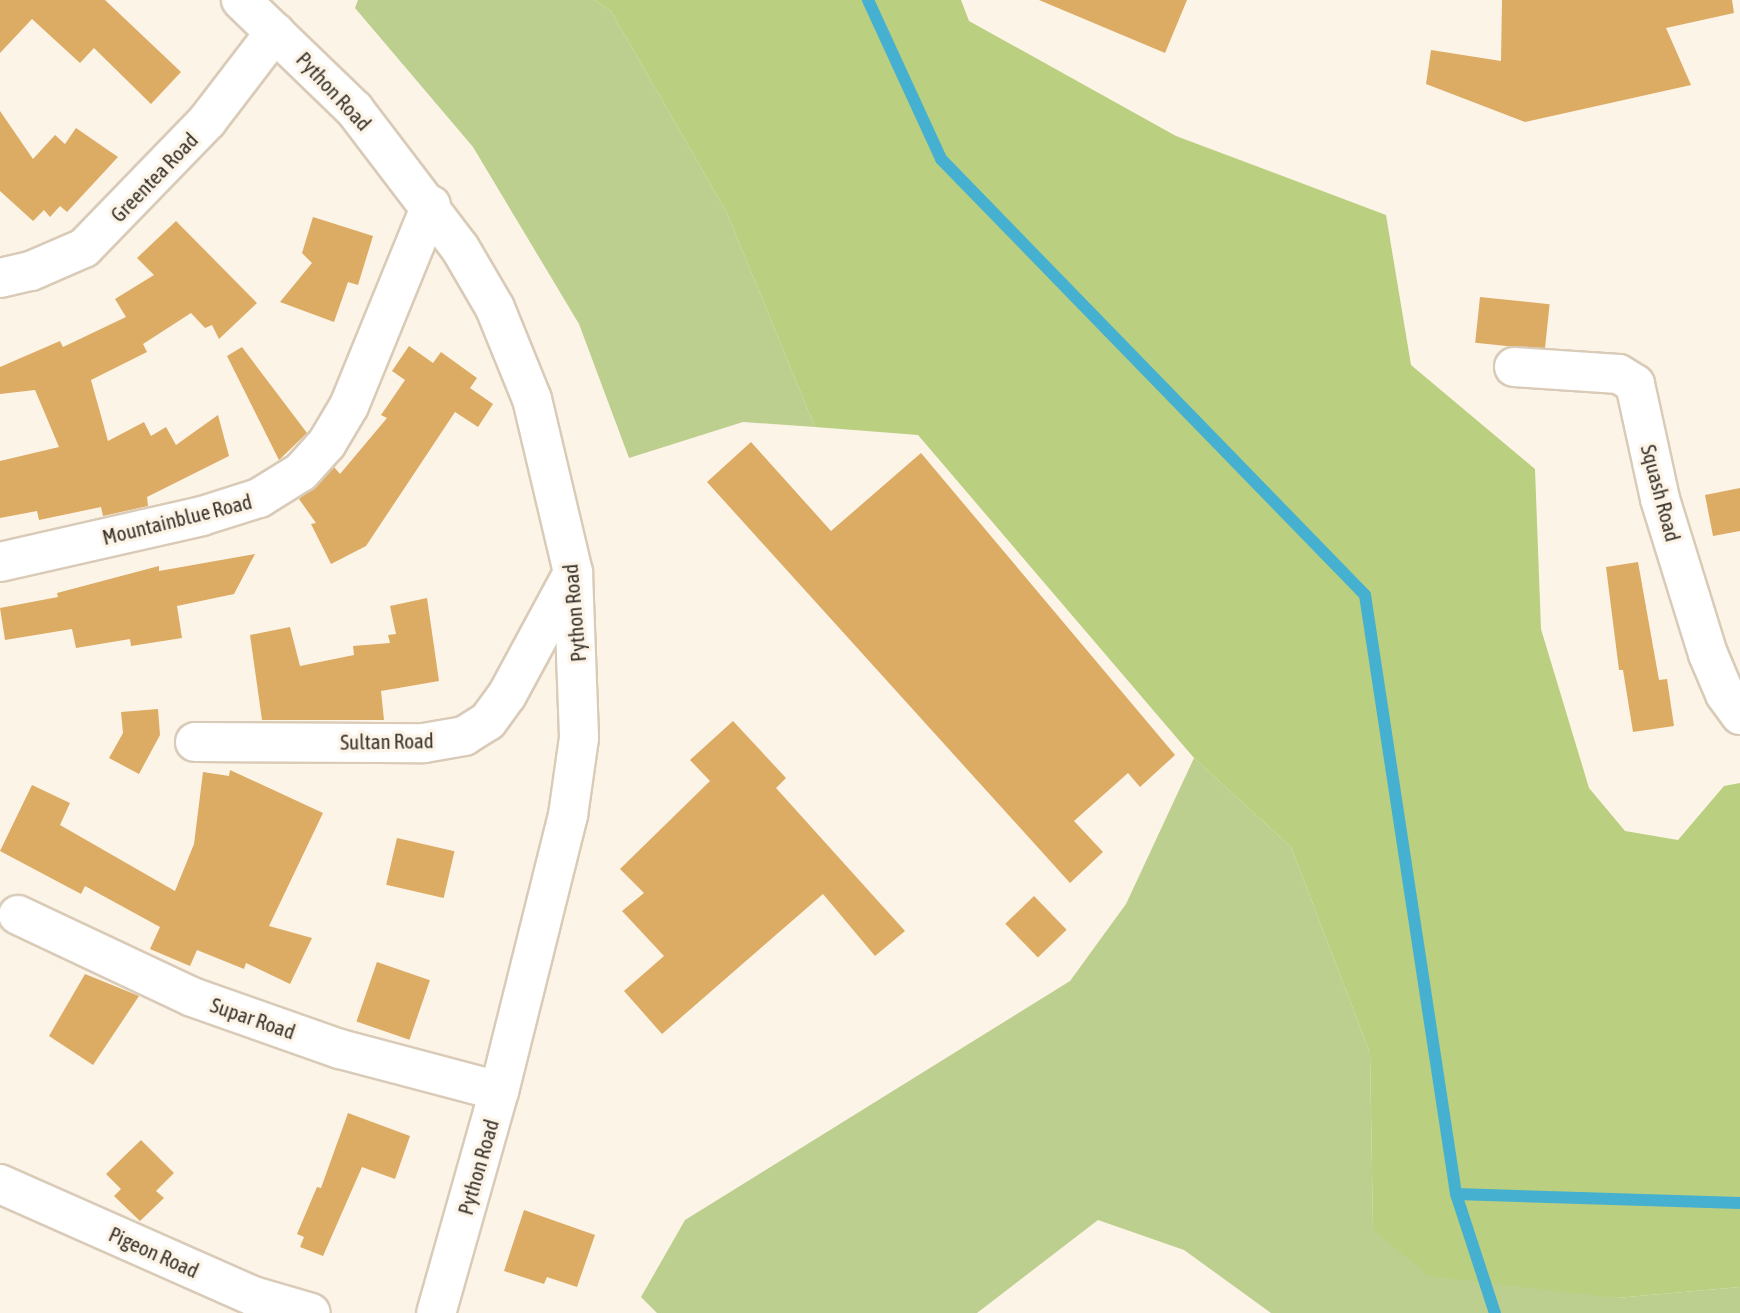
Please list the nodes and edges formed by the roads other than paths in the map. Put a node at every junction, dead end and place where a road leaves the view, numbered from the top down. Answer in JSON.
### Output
{"nodes":[{"id":1,"x":241,"y":0,"type":"edge"},
{"id":2,"x":275,"y":32,"type":"junction"},
{"id":3,"x":431,"y":205,"type":"junction"},
{"id":4,"x":0,"y":278,"type":"edge"},
{"id":5,"x":1514,"y":367,"type":"dead end"},
{"id":6,"x":0,"y":562,"type":"edge"},
{"id":7,"x":572,"y":573,"type":"junction"},
{"id":8,"x":1740,"y":715,"type":"edge"},
{"id":9,"x":195,"y":742,"type":"dead end"},
{"id":10,"x":18,"y":915,"type":"dead end"},
{"id":11,"x":499,"y":1091,"type":"junction"},
{"id":12,"x":0,"y":1184,"type":"edge"},
{"id":13,"x":246,"y":1304,"type":"edge"},
{"id":14,"x":311,"y":1313,"type":"edge"},
{"id":15,"x":436,"y":1313,"type":"edge"}],
"edges":[{"from":1,"to":2,"type":"street","name":"Python Road"},
{"from":2,"to":3,"type":"street","name":"Python Road"},
{"from":2,"to":4,"type":"street","name":"Greentea Road"},
{"from":3,"to":6,"type":"street","name":"Mountainblue Road"},
{"from":3,"to":7,"type":"street","name":"Python Road"},
{"from":5,"to":8,"type":"street","name":"Squash Road"},
{"from":7,"to":9,"type":"street","name":"Sultan Road"},
{"from":7,"to":11,"type":"street","name":"Python Road"},
{"from":10,"to":11,"type":"street","name":"Supar Road"},
{"from":11,"to":15,"type":"street","name":"Python Road"},
{"from":12,"to":13,"type":"street","name":"Pigeon Road"},
{"from":13,"to":14,"type":"street","name":"Pigeon Road"}]}
